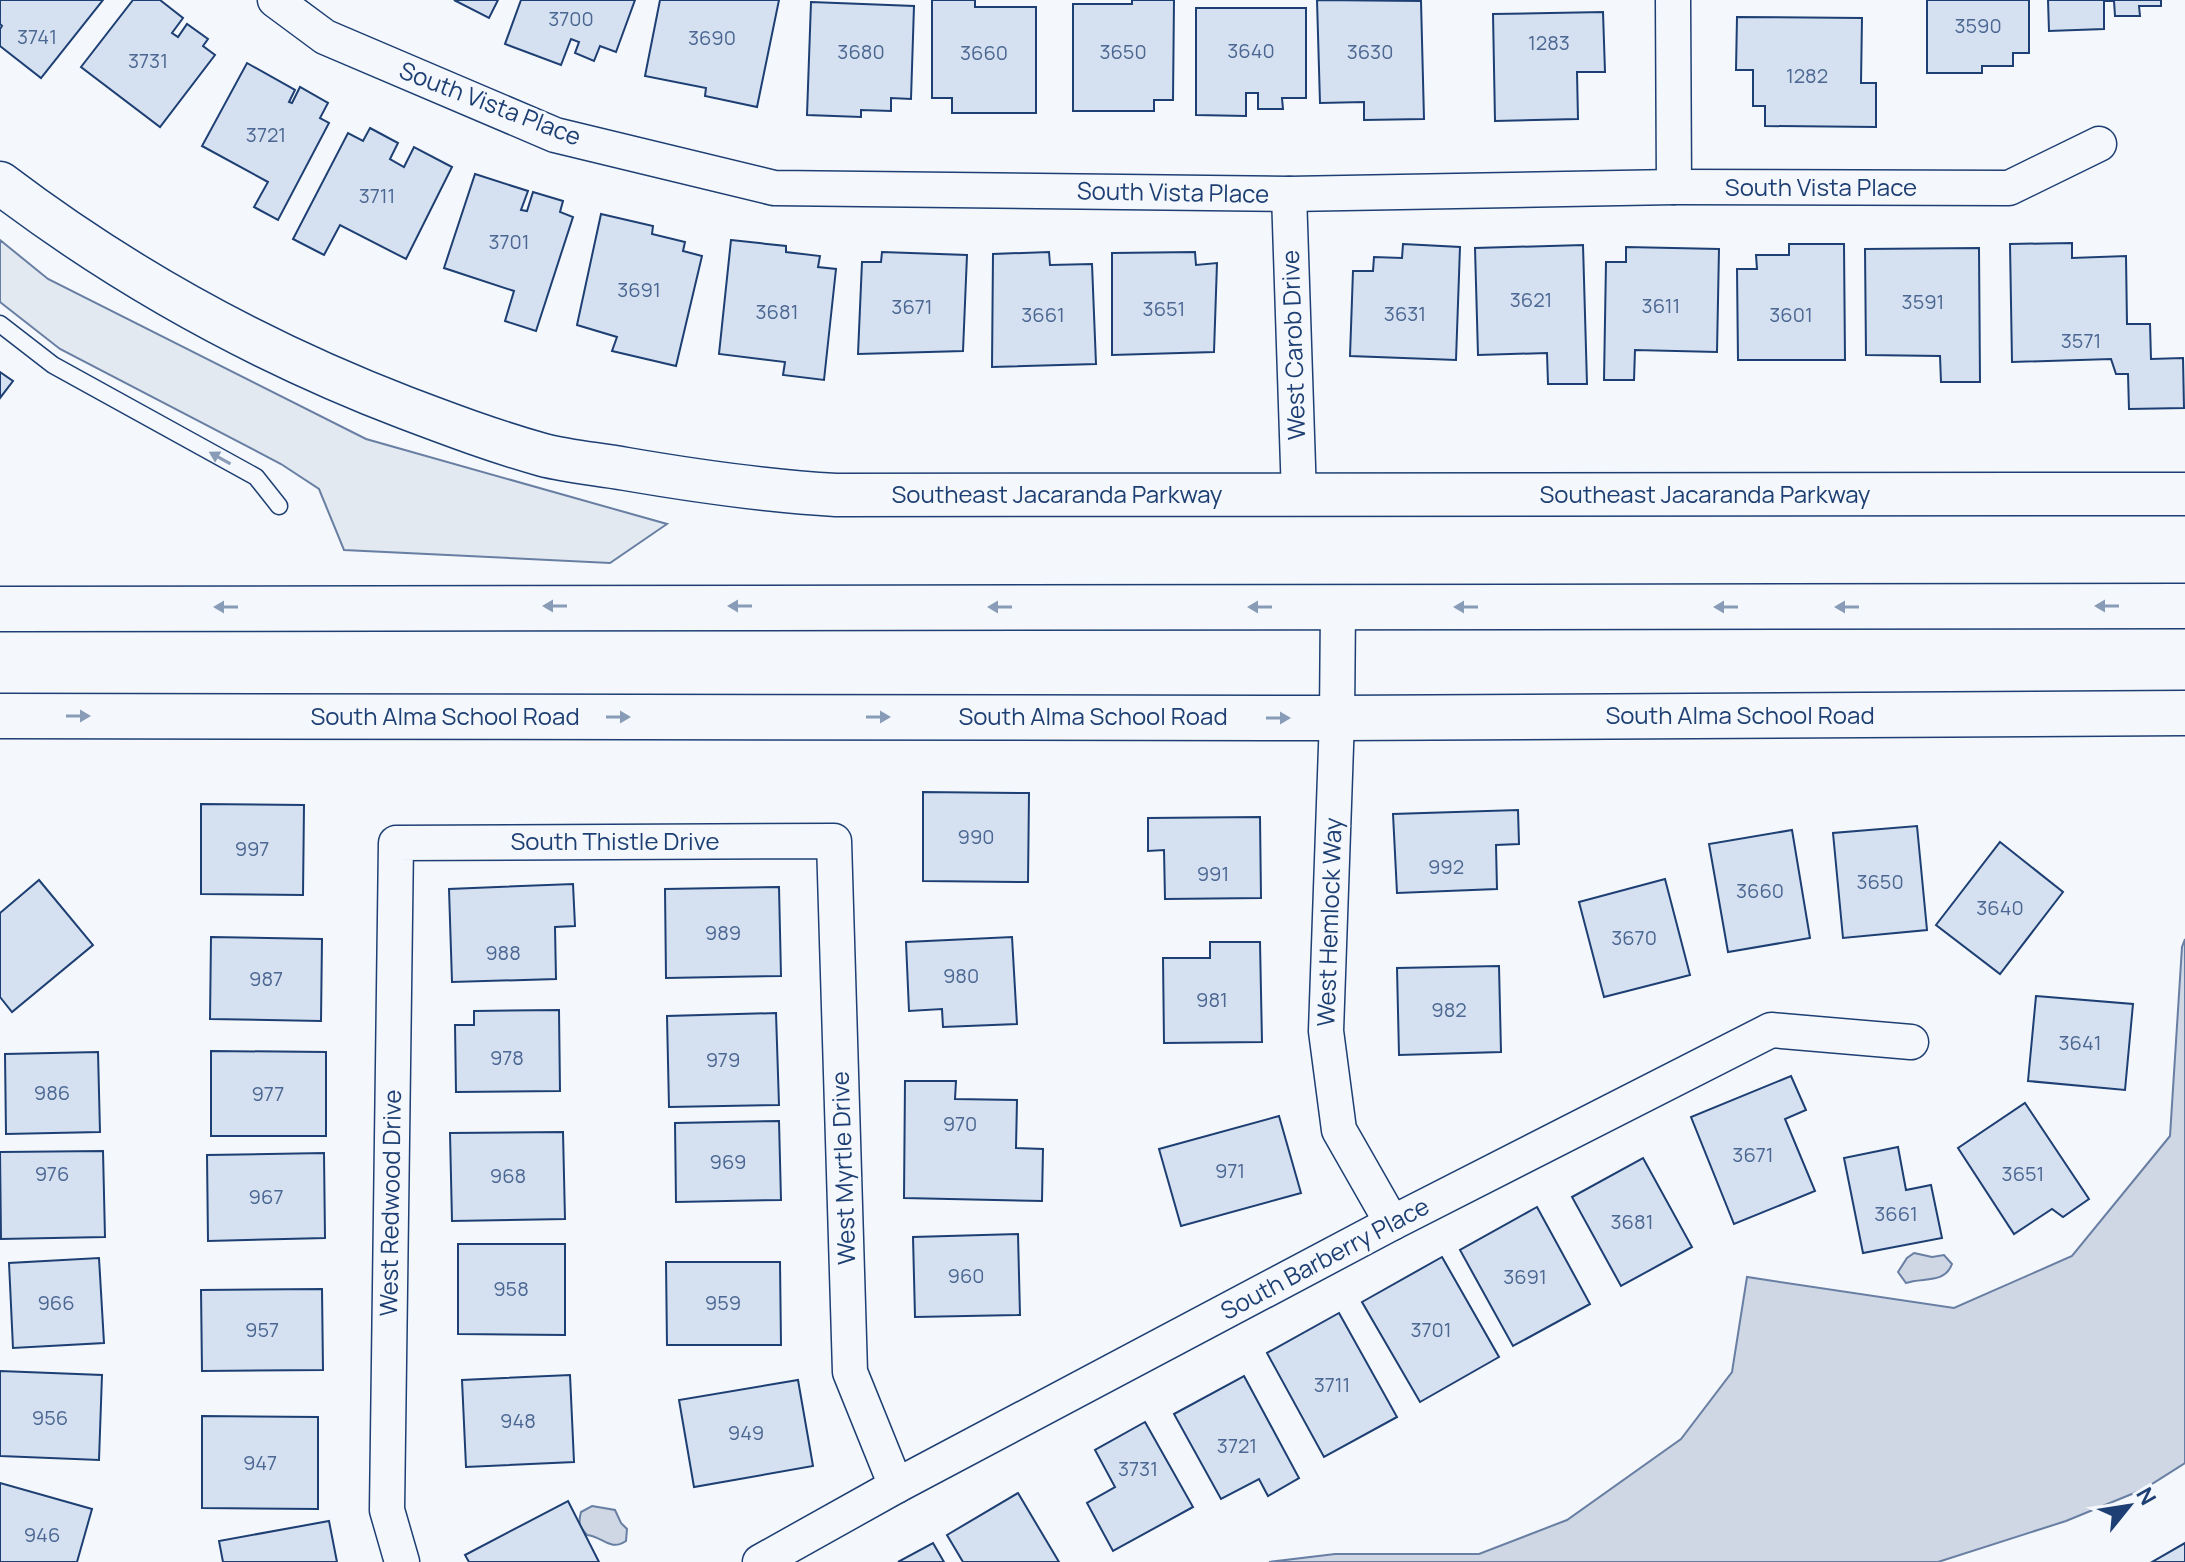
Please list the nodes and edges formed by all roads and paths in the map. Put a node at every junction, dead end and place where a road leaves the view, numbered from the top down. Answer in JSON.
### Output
{"nodes":[{"id":1,"x":275,"y":0,"type":"edge"},
{"id":2,"x":1673,"y":0,"type":"edge"},
{"id":3,"x":2099,"y":144,"type":"dead end"},
{"id":4,"x":0,"y":183,"type":"edge"},
{"id":5,"x":1674,"y":187,"type":"junction"},
{"id":6,"x":1289,"y":194,"type":"junction"},
{"id":7,"x":0,"y":324,"type":"edge"},
{"id":8,"x":2185,"y":494,"type":"edge"},
{"id":9,"x":1299,"y":496,"type":"junction"},
{"id":10,"x":279,"y":506,"type":"dead end"},
{"id":11,"x":2185,"y":606,"type":"edge"},
{"id":12,"x":1338,"y":607,"type":"junction"},
{"id":13,"x":0,"y":609,"type":"edge"},
{"id":14,"x":2185,"y":713,"type":"edge"},
{"id":15,"x":0,"y":716,"type":"edge"},
{"id":16,"x":1337,"y":718,"type":"junction"},
{"id":17,"x":834,"y":841,"type":"joint"},
{"id":18,"x":396,"y":843,"type":"joint"},
{"id":19,"x":1911,"y":1042,"type":"dead end"},
{"id":20,"x":1392,"y":1223,"type":"junction"},
{"id":21,"x":896,"y":1486,"type":"junction"},
{"id":22,"x":402,"y":1562,"type":"edge"},
{"id":23,"x":760,"y":1562,"type":"edge"}],
"edges":[{"from":1,"to":6,"type":"street","name":"South Vista Place"},
{"from":2,"to":5,"type":"street"},
{"from":3,"to":5,"type":"street","name":"South Vista Place"},
{"from":4,"to":9,"type":"street","name":"Southeast Jacaranda Parkway"},
{"from":5,"to":6,"type":"street","name":"South Vista Place"},
{"from":6,"to":9,"type":"street","name":"West Carob Drive"},
{"from":10,"to":7,"type":"lane","one_way":true},
{"from":8,"to":9,"type":"street","name":"Southeast Jacaranda Parkway"},
{"from":11,"to":12,"type":"main road","one_way":true},
{"from":12,"to":13,"type":"main road","one_way":true},
{"from":12,"to":16,"type":"street","name":"West Hemlock Way"},
{"from":14,"to":16,"type":"main road","name":"South Alma School Road"},
{"from":15,"to":16,"type":"main road","name":"South Alma School Road","one_way":true},
{"from":16,"to":20,"type":"street","name":"West Hemlock Way"},
{"from":17,"to":18,"type":"street","name":"South Thistle Drive"},
{"from":17,"to":21,"type":"street","name":"West Myrtle Drive"},
{"from":18,"to":22,"type":"street","name":"West Redwood Drive"},
{"from":19,"to":20,"type":"street","name":"South Barberry Place"},
{"from":20,"to":21,"type":"street","name":"South Barberry Place"},
{"from":21,"to":23,"type":"street","name":"South Barberry Place"}]}
